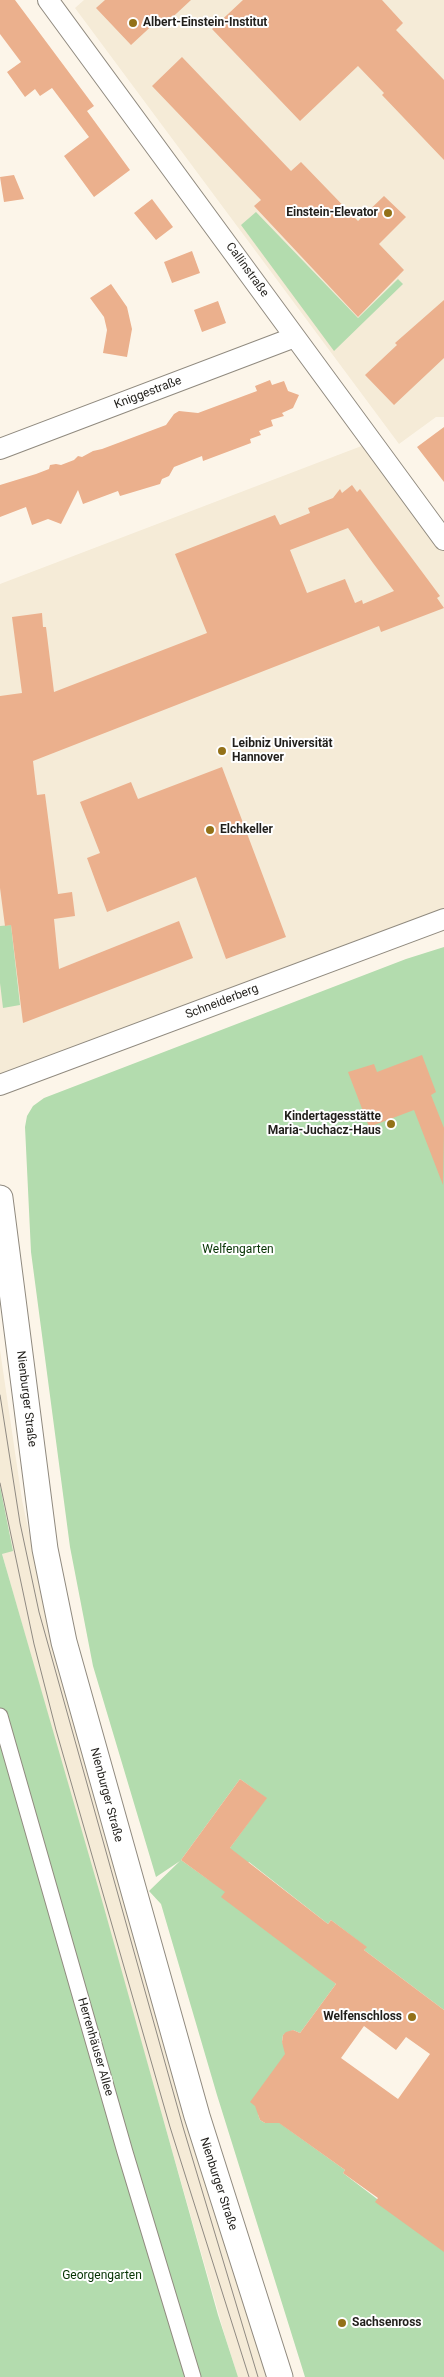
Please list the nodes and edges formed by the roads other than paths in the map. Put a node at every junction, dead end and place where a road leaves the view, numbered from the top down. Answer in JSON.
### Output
{"nodes":[{"id":1,"x":48,"y":0,"type":"edge"},
{"id":2,"x":295,"y":337,"type":"junction"},
{"id":3,"x":0,"y":449,"type":"edge"},
{"id":4,"x":444,"y":540,"type":"edge"},
{"id":5,"x":444,"y":918,"type":"edge"},
{"id":6,"x":0,"y":1085,"type":"edge"},
{"id":7,"x":0,"y":1198,"type":"edge"},
{"id":8,"x":0,"y":1716,"type":"edge"},
{"id":9,"x":193,"y":2377,"type":"edge"},
{"id":10,"x":280,"y":2377,"type":"edge"}],
"edges":[{"from":1,"to":2,"type":"street","name":"Callinstraße"},
{"from":2,"to":3,"type":"street","name":"Kniggestraße"},
{"from":2,"to":4,"type":"street","name":"Callinstraße"},
{"from":5,"to":6,"type":"street","name":"Schneiderberg"},
{"from":7,"to":10,"type":"street","name":"Nienburger Straße"},
{"from":8,"to":9,"type":"street","name":"Herrenhäuser Allee"}]}
